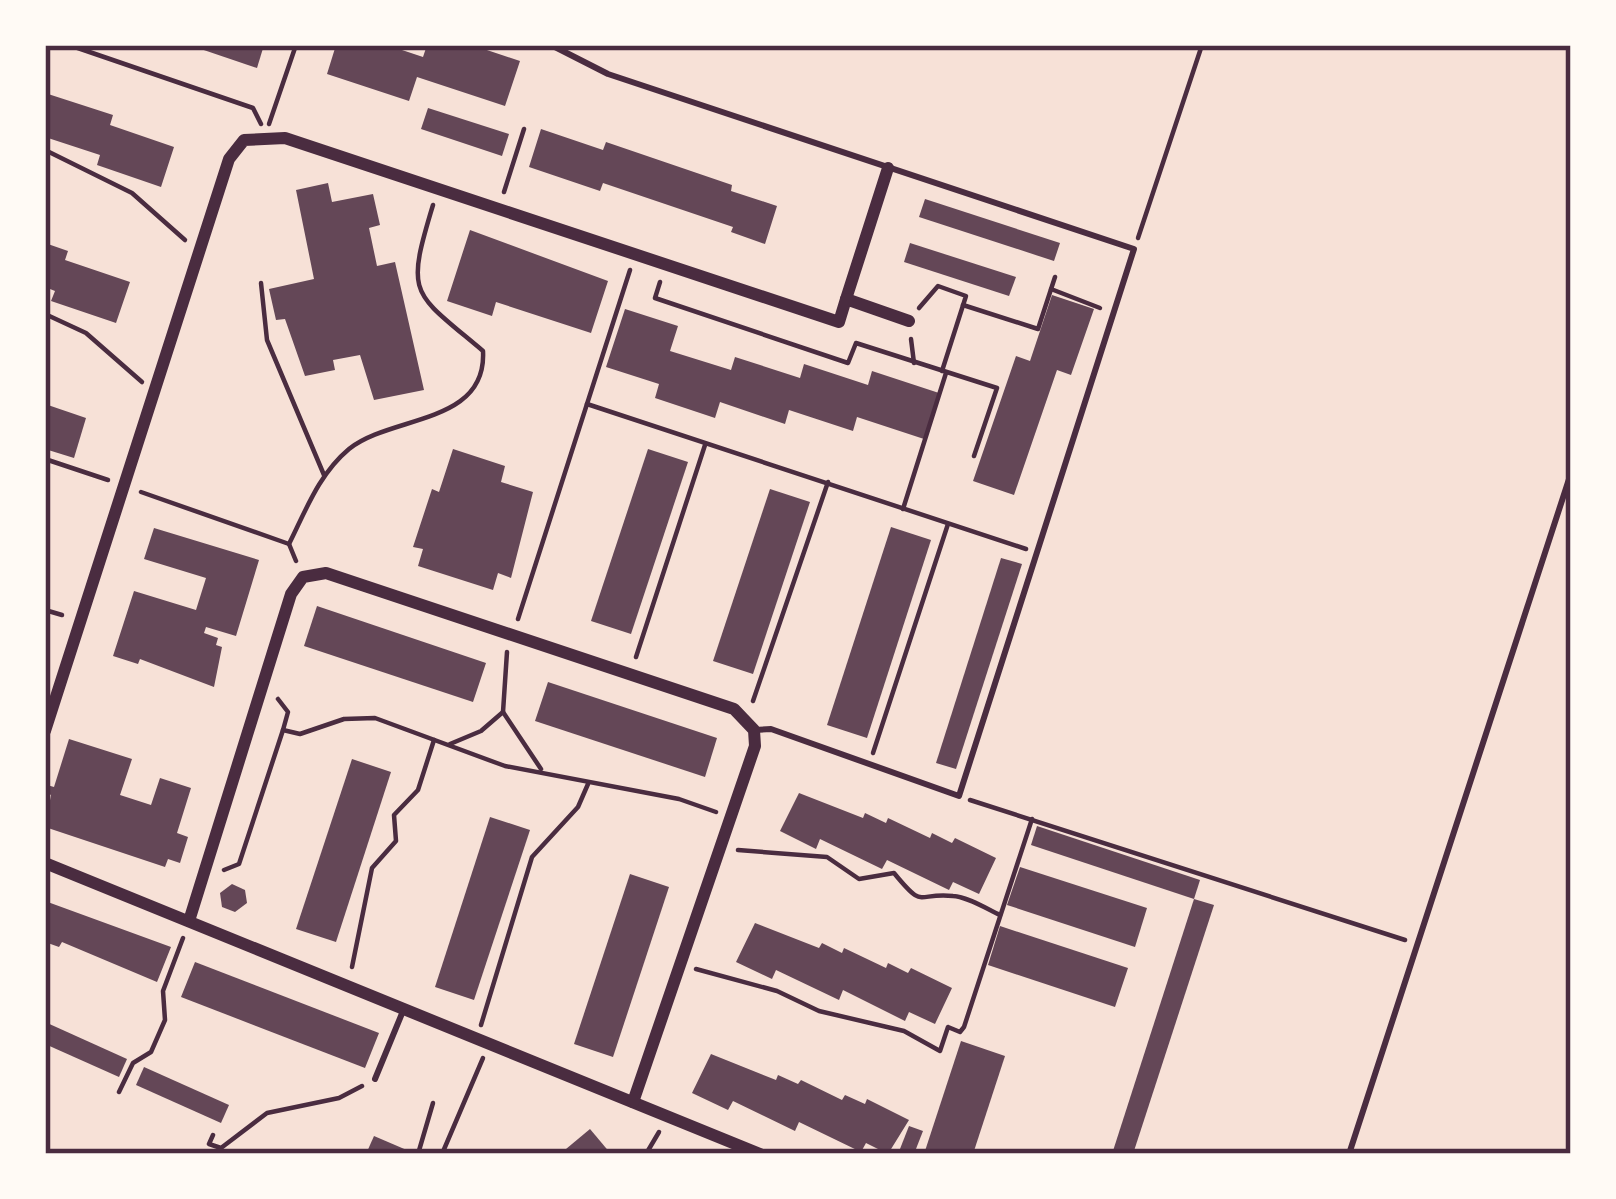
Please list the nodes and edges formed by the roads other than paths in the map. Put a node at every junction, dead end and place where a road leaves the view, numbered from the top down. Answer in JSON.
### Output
{"nodes":[{"id":1,"x":551,"y":45,"type":"edge"},
{"id":2,"x":888,"y":168,"type":"junction"},
{"id":3,"x":846,"y":299,"type":"junction"},
{"id":4,"x":909,"y":320,"type":"road end"},
{"id":5,"x":1571,"y":473,"type":"edge"},
{"id":6,"x":751,"y":724,"type":"junction"},
{"id":7,"x":45,"y":730,"type":"edge"},
{"id":8,"x":45,"y":863,"type":"edge"},
{"id":9,"x":189,"y":921,"type":"junction"},
{"id":10,"x":404,"y":1007,"type":"junction"},
{"id":11,"x":376,"y":1078,"type":"road end"},
{"id":12,"x":633,"y":1102,"type":"junction"},
{"id":13,"x":760,"y":1154,"type":"edge"},
{"id":14,"x":1348,"y":1154,"type":"edge"}],
"edges":[{"from":1,"to":2,"type":"lane"},
{"from":2,"to":3,"type":"street"},
{"from":2,"to":6,"type":"lane"},
{"from":3,"to":4,"type":"street"},
{"from":3,"to":7,"type":"street"},
{"from":5,"to":14,"type":"lane"},
{"from":6,"to":9,"type":"street"},
{"from":6,"to":12,"type":"street"},
{"from":8,"to":9,"type":"street"},
{"from":9,"to":10,"type":"street"},
{"from":10,"to":11,"type":"lane"},
{"from":10,"to":12,"type":"street"},
{"from":12,"to":13,"type":"street"}]}
